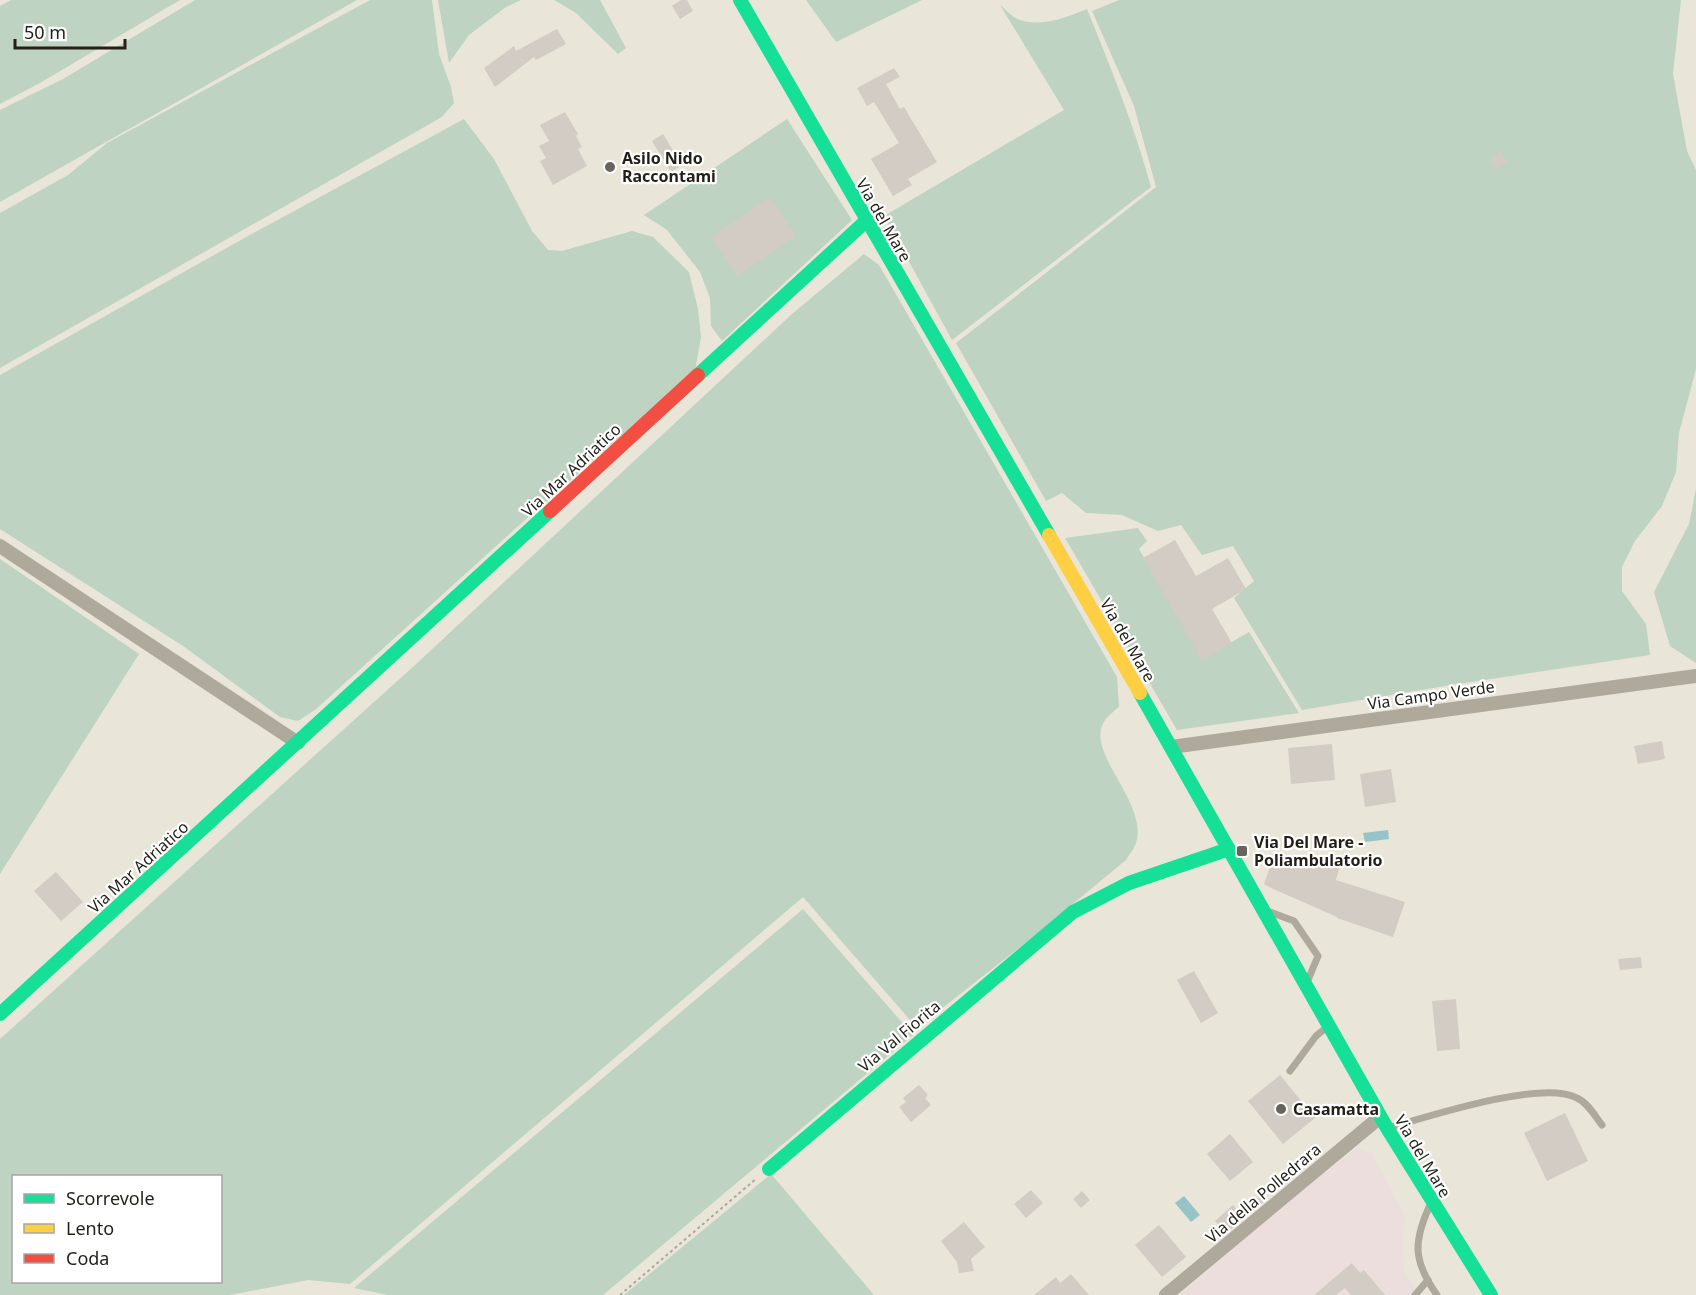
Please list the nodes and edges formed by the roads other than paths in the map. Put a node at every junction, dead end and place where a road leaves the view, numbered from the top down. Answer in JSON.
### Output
{"nodes":[{"id":1,"x":740,"y":0,"type":"edge"},
{"id":2,"x":866,"y":221,"type":"junction"},
{"id":3,"x":0,"y":546,"type":"edge"},
{"id":4,"x":1696,"y":676,"type":"edge"},
{"id":5,"x":298,"y":743,"type":"junction"},
{"id":6,"x":1171,"y":747,"type":"junction"},
{"id":7,"x":1229,"y":849,"type":"junction"},
{"id":8,"x":1262,"y":909,"type":"junction"},
{"id":9,"x":1306,"y":986,"type":"junction"},
{"id":10,"x":0,"y":1014,"type":"edge"},
{"id":11,"x":1329,"y":1026,"type":"junction"},
{"id":12,"x":1290,"y":1071,"type":"dead end"},
{"id":13,"x":1383,"y":1123,"type":"junction"},
{"id":14,"x":1602,"y":1125,"type":"dead end"},
{"id":15,"x":769,"y":1169,"type":"road end"},
{"id":16,"x":1431,"y":1202,"type":"junction"},
{"id":17,"x":1428,"y":1280,"type":"junction"},
{"id":18,"x":1166,"y":1295,"type":"edge"},
{"id":19,"x":1415,"y":1295,"type":"edge"},
{"id":20,"x":1437,"y":1295,"type":"edge"},
{"id":21,"x":1491,"y":1295,"type":"edge"}],
"edges":[{"from":1,"to":2,"type":"street","name":"Via del Mare"},
{"from":2,"to":5,"type":"street","name":"Via Mar Adriatico"},
{"from":2,"to":6,"type":"street","name":"Via del Mare"},
{"from":3,"to":5,"type":"street"},
{"from":4,"to":6,"type":"street","name":"Via Campo Verde"},
{"from":5,"to":10,"type":"street","name":"Via Mar Adriatico"},
{"from":6,"to":7,"type":"street","name":"Via del Mare"},
{"from":7,"to":8,"type":"street","name":"Via del Mare"},
{"from":7,"to":15,"type":"street","name":"Via Val Fiorita"},
{"from":8,"to":9,"type":"street","name":"Via del Mare"},
{"from":8,"to":9,"type":"lane"},
{"from":9,"to":11,"type":"street","name":"Via del Mare"},
{"from":11,"to":12,"type":"lane"},
{"from":11,"to":13,"type":"street","name":"Via del Mare"},
{"from":13,"to":14,"type":"lane"},
{"from":13,"to":16,"type":"street","name":"Via del Mare"},
{"from":13,"to":18,"type":"street","name":"Via della Polledrara"},
{"from":16,"to":17,"type":"lane"},
{"from":16,"to":21,"type":"street","name":"Via del Mare"},
{"from":17,"to":19,"type":"lane"},
{"from":17,"to":20,"type":"lane"}]}
